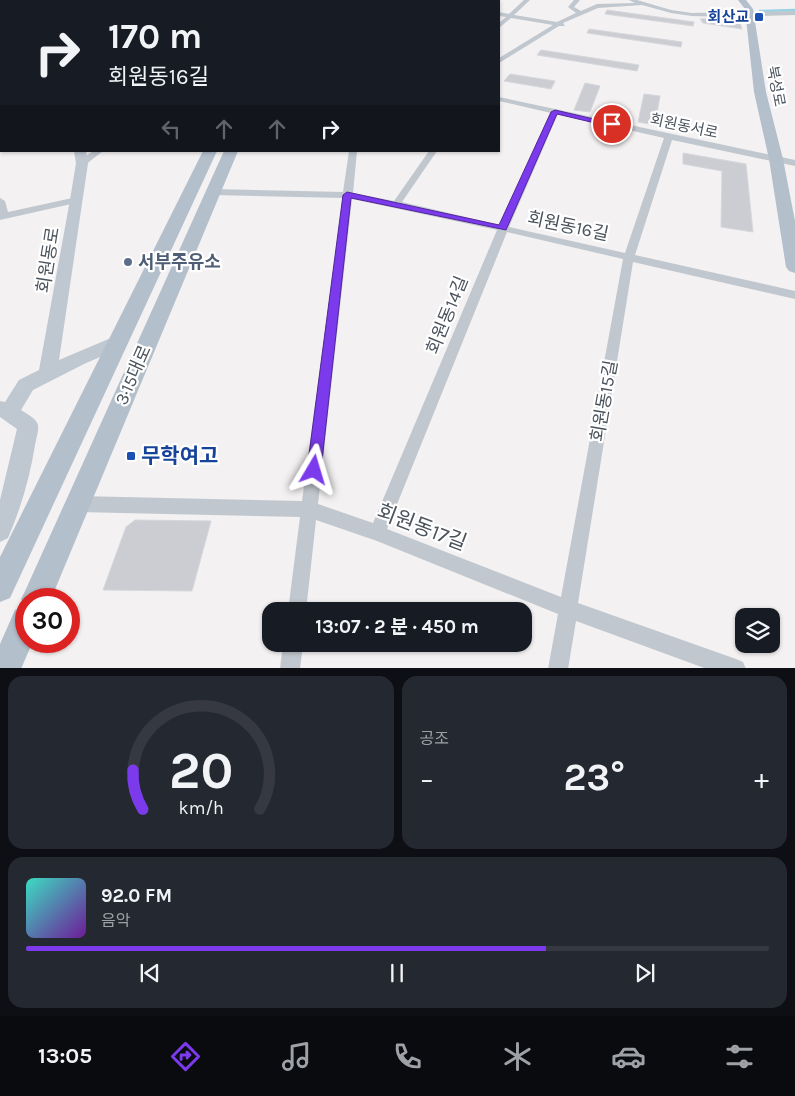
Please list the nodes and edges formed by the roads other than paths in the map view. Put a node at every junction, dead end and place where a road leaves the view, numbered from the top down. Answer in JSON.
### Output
{"nodes":[{"id":1,"x":527,"y":0,"type":"edge"},
{"id":2,"x":576,"y":0,"type":"edge"},
{"id":3,"x":632,"y":0,"type":"edge"},
{"id":4,"x":742,"y":0,"type":"edge"},
{"id":5,"x":641,"y":4,"type":"junction"},
{"id":6,"x":749,"y":11,"type":"junction"},
{"id":7,"x":580,"y":13,"type":"junction"},
{"id":8,"x":795,"y":13,"type":"edge"},
{"id":9,"x":500,"y":14,"type":"edge"},
{"id":10,"x":510,"y":16,"type":"junction"},
{"id":11,"x":500,"y":25,"type":"edge"},
{"id":12,"x":563,"y":25,"type":"junction"},
{"id":13,"x":500,"y":60,"type":"edge"},
{"id":14,"x":500,"y":99,"type":"edge"},
{"id":15,"x":555,"y":112,"type":"junction"},
{"id":16,"x":669,"y":138,"type":"junction"},
{"id":17,"x":96,"y":152,"type":"edge"},
{"id":18,"x":210,"y":152,"type":"edge"},
{"id":19,"x":232,"y":152,"type":"edge"},
{"id":20,"x":353,"y":152,"type":"edge"},
{"id":21,"x":432,"y":152,"type":"edge"},
{"id":22,"x":81,"y":157,"type":"edge"},
{"id":23,"x":776,"y":159,"type":"junction"},
{"id":24,"x":795,"y":163,"type":"edge"},
{"id":25,"x":213,"y":192,"type":"junction"},
{"id":26,"x":347,"y":195,"type":"junction"},
{"id":27,"x":77,"y":200,"type":"junction"},
{"id":28,"x":0,"y":201,"type":"edge"},
{"id":29,"x":396,"y":204,"type":"junction"},
{"id":30,"x":2,"y":217,"type":"edge"},
{"id":31,"x":502,"y":228,"type":"junction"},
{"id":32,"x":629,"y":256,"type":"junction"},
{"id":33,"x":795,"y":267,"type":"edge"},
{"id":34,"x":795,"y":295,"type":"edge"},
{"id":35,"x":118,"y":342,"type":"junction"},
{"id":36,"x":48,"y":374,"type":"junction"},
{"id":37,"x":4,"y":410,"type":"edge"},
{"id":38,"x":77,"y":504,"type":"junction"},
{"id":39,"x":310,"y":510,"type":"junction"},
{"id":40,"x":0,"y":530,"type":"edge"},
{"id":41,"x":377,"y":533,"type":"junction"},
{"id":42,"x":0,"y":588,"type":"edge"},
{"id":43,"x":41,"y":588,"type":"edge"},
{"id":44,"x":298,"y":602,"type":"edge"},
{"id":45,"x":568,"y":608,"type":"junction"},
{"id":46,"x":15,"y":647,"type":"edge"},
{"id":47,"x":292,"y":652,"type":"edge"},
{"id":48,"x":6,"y":668,"type":"edge"},
{"id":49,"x":290,"y":668,"type":"edge"},
{"id":50,"x":558,"y":668,"type":"edge"},
{"id":51,"x":736,"y":668,"type":"edge"}],
"edges":[{"from":1,"to":10,"type":"street"},
{"from":2,"to":7,"type":"street"},
{"from":3,"to":5,"type":"street"},
{"from":4,"to":6,"type":"main road"},
{"from":5,"to":6,"type":"street"},
{"from":5,"to":7,"type":"street"},
{"from":6,"to":8,"type":"street"},
{"from":6,"to":23,"type":"main road","name":"북성로"},
{"from":7,"to":12,"type":"street"},
{"from":9,"to":10,"type":"street"},
{"from":10,"to":11,"type":"street"},
{"from":10,"to":12,"type":"street"},
{"from":12,"to":13,"type":"street"},
{"from":14,"to":15,"type":"street","name":"회원동서로"},
{"from":15,"to":16,"type":"street","name":"회원동서로"},
{"from":15,"to":31,"type":"street","name":"회원동14길"},
{"from":16,"to":23,"type":"street","name":"회원동서로"},
{"from":16,"to":32,"type":"street","name":"회원동15길"},
{"from":17,"to":22,"type":"street"},
{"from":18,"to":35,"type":"main road","name":"3·15대로"},
{"from":19,"to":25,"type":"main road","name":"3·15대로"},
{"from":20,"to":26,"type":"street"},
{"from":21,"to":29,"type":"street"},
{"from":22,"to":27,"type":"main road","name":"회원동로"},
{"from":23,"to":24,"type":"street","name":"회원동서로"},
{"from":23,"to":33,"type":"main road","name":"북성로"},
{"from":25,"to":26,"type":"street","name":"회원동16길"},
{"from":25,"to":38,"type":"main road","name":"3·15대로"},
{"from":26,"to":29,"type":"street","name":"회원동16길"},
{"from":26,"to":39,"type":"street"},
{"from":27,"to":30,"type":"street"},
{"from":27,"to":36,"type":"main road","name":"회원동로"},
{"from":28,"to":30,"type":"street"},
{"from":29,"to":31,"type":"street","name":"회원동16길"},
{"from":31,"to":32,"type":"street","name":"회원동16길"},
{"from":31,"to":41,"type":"street","name":"회원동14길"},
{"from":32,"to":34,"type":"street","name":"회원동16길"},
{"from":32,"to":45,"type":"street","name":"회원동15길"},
{"from":35,"to":36,"type":"main road"},
{"from":35,"to":42,"type":"main road","name":"3·15대로"},
{"from":36,"to":37,"type":"main road"},
{"from":37,"to":40,"type":"main road"},
{"from":38,"to":39,"type":"street","name":"회원동17길"},
{"from":38,"to":43,"type":"main road","name":"3·15대로"},
{"from":39,"to":41,"type":"street","name":"회원동17길"},
{"from":39,"to":44,"type":"street"},
{"from":41,"to":45,"type":"street","name":"회원동17길"},
{"from":45,"to":50,"type":"street","name":"회원동15길"},
{"from":45,"to":51,"type":"street","name":"회원동17길"},
{"from":46,"to":48,"type":"main road"},
{"from":47,"to":49,"type":"street"}]}
